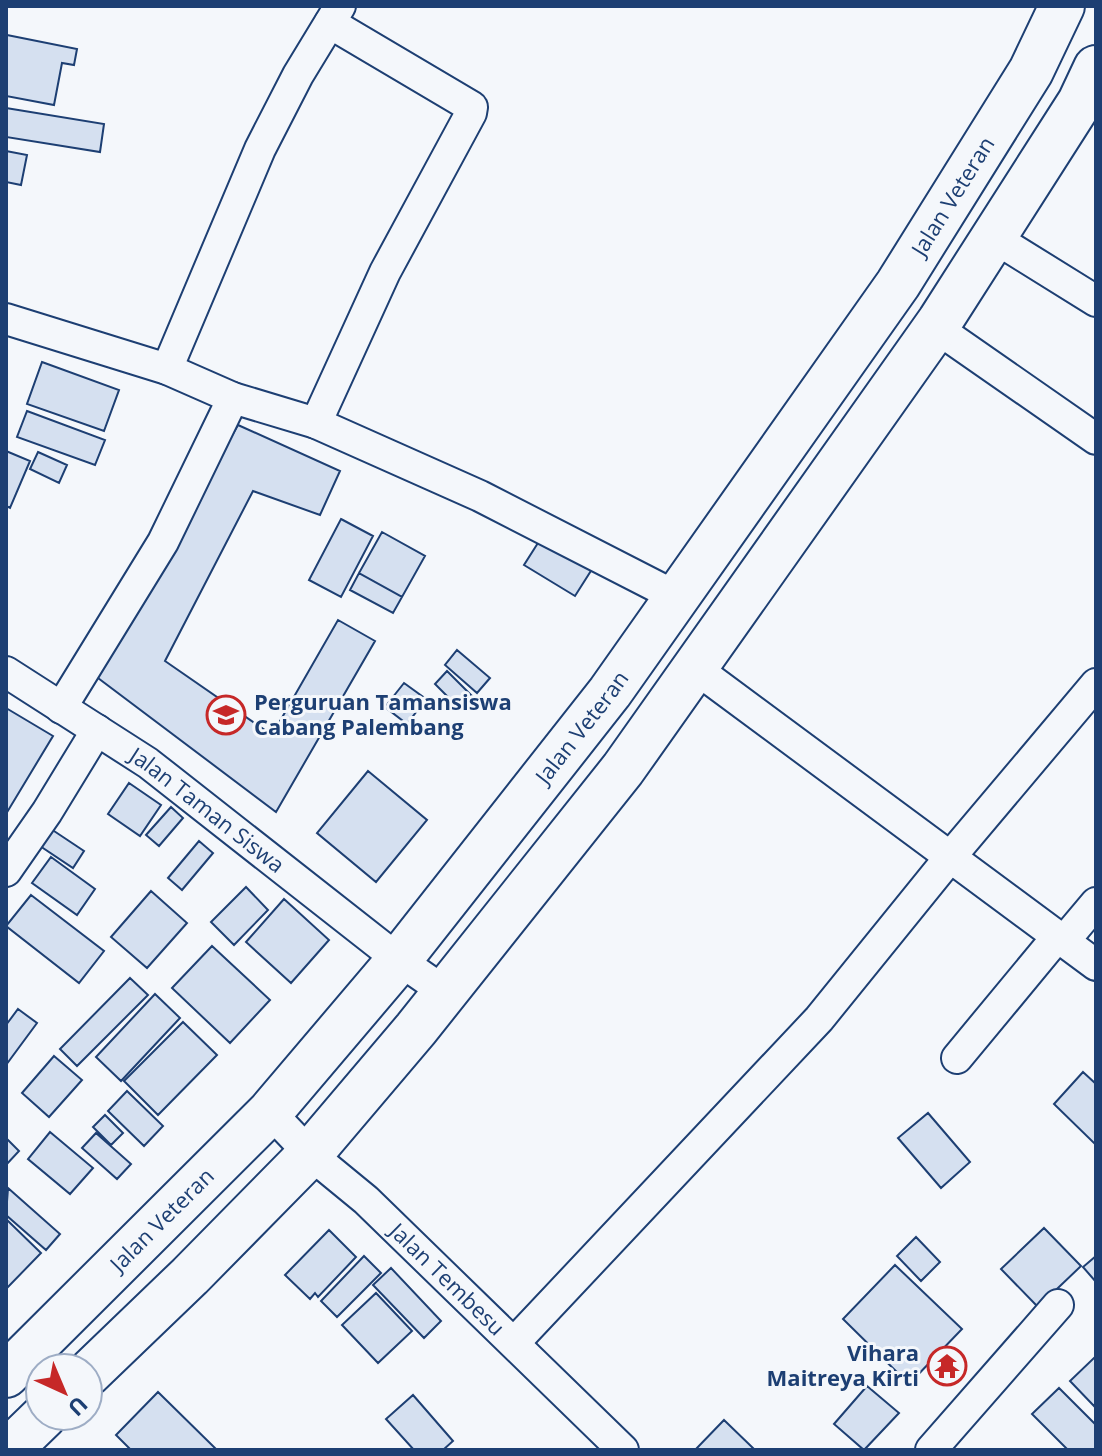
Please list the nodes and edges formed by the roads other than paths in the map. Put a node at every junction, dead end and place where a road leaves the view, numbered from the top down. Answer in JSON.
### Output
{"nodes":[{"id":1,"x":1062,"y":6,"type":"edge"},
{"id":2,"x":335,"y":14,"type":"edge"},
{"id":3,"x":1096,"y":68,"type":"edge"},
{"id":4,"x":993,"y":237,"type":"junction"},
{"id":5,"x":1096,"y":301,"type":"edge"},
{"id":6,"x":6,"y":319,"type":"edge"},
{"id":7,"x":935,"y":327,"type":"junction"},
{"id":8,"x":167,"y":369,"type":"junction"},
{"id":9,"x":233,"y":398,"type":"junction"},
{"id":10,"x":316,"y":423,"type":"junction"},
{"id":11,"x":1096,"y":439,"type":"edge"},
{"id":12,"x":677,"y":597,"type":"junction"},
{"id":13,"x":695,"y":668,"type":"junction"},
{"id":14,"x":6,"y":672,"type":"edge"},
{"id":15,"x":1096,"y":684,"type":"edge"},
{"id":16,"x":61,"y":708,"type":"junction"},
{"id":17,"x":97,"y":730,"type":"junction"},
{"id":18,"x":951,"y":856,"type":"junction"},
{"id":19,"x":6,"y":871,"type":"edge"},
{"id":20,"x":1096,"y":903,"type":"edge"},
{"id":21,"x":1061,"y":939,"type":"junction"},
{"id":22,"x":399,"y":960,"type":"junction"},
{"id":23,"x":1096,"y":965,"type":"edge"},
{"id":24,"x":445,"y":992,"type":"junction"},
{"id":25,"x":957,"y":1058,"type":"dead end"},
{"id":26,"x":270,"y":1112,"type":"junction"},
{"id":27,"x":310,"y":1154,"type":"junction"},
{"id":28,"x":1058,"y":1305,"type":"dead end"},
{"id":29,"x":514,"y":1343,"type":"junction"},
{"id":30,"x":104,"y":1359,"type":"edge"},
{"id":31,"x":6,"y":1375,"type":"edge"},
{"id":32,"x":28,"y":1432,"type":"edge"},
{"id":33,"x":618,"y":1448,"type":"edge"},
{"id":34,"x":9,"y":1450,"type":"edge"},
{"id":35,"x":931,"y":1450,"type":"edge"}],
"edges":[{"from":1,"to":12,"type":"highway","name":"Jalan Veteran"},
{"from":2,"to":8,"type":"street"},
{"from":2,"to":10,"type":"street"},
{"from":3,"to":4,"type":"highway"},
{"from":4,"to":5,"type":"street"},
{"from":4,"to":7,"type":"highway"},
{"from":6,"to":8,"type":"street"},
{"from":7,"to":11,"type":"street"},
{"from":7,"to":13,"type":"highway"},
{"from":8,"to":9,"type":"street"},
{"from":9,"to":10,"type":"street"},
{"from":9,"to":16,"type":"street"},
{"from":10,"to":12,"type":"street"},
{"from":12,"to":22,"type":"highway","name":"Jalan Veteran"},
{"from":13,"to":18,"type":"street"},
{"from":13,"to":24,"type":"highway"},
{"from":14,"to":16,"type":"street","name":"Jalan Taman Siswa"},
{"from":15,"to":18,"type":"street"},
{"from":16,"to":17,"type":"street","name":"Jalan Taman Siswa"},
{"from":17,"to":19,"type":"street"},
{"from":17,"to":22,"type":"street","name":"Jalan Taman Siswa"},
{"from":18,"to":21,"type":"street"},
{"from":18,"to":29,"type":"street"},
{"from":20,"to":21,"type":"street"},
{"from":21,"to":23,"type":"street"},
{"from":21,"to":25,"type":"street"},
{"from":22,"to":24,"type":"street","name":"Jalan Taman Siswa"},
{"from":22,"to":26,"type":"highway","name":"Jalan Veteran"},
{"from":24,"to":27,"type":"highway"},
{"from":26,"to":27,"type":"street","name":"Jalan Tembesu"},
{"from":26,"to":31,"type":"highway","name":"Jalan Veteran"},
{"from":27,"to":29,"type":"street","name":"Jalan Tembesu"},
{"from":27,"to":30,"type":"highway"},
{"from":28,"to":35,"type":"street"},
{"from":29,"to":33,"type":"street","name":"Jalan Tembesu"},
{"from":32,"to":34,"type":"highway"}]}
